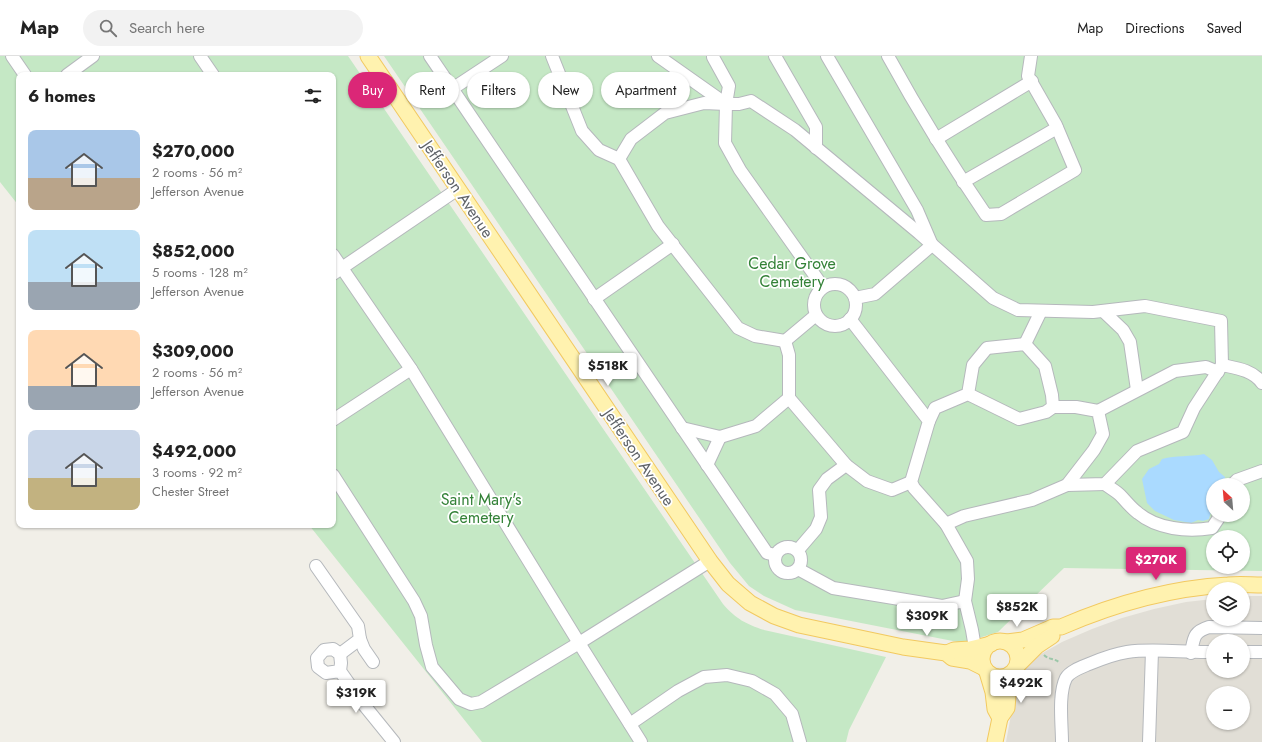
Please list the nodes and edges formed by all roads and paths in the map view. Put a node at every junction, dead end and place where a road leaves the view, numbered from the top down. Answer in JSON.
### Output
{"nodes":[{"id":1,"x":12,"y":56,"type":"edge"},
{"id":2,"x":93,"y":56,"type":"edge"},
{"id":3,"x":200,"y":56,"type":"edge"},
{"id":4,"x":368,"y":56,"type":"edge"},
{"id":5,"x":430,"y":56,"type":"edge"},
{"id":6,"x":502,"y":56,"type":"edge"},
{"id":7,"x":552,"y":56,"type":"edge"},
{"id":8,"x":658,"y":56,"type":"edge"},
{"id":9,"x":713,"y":56,"type":"edge"},
{"id":10,"x":775,"y":56,"type":"edge"},
{"id":11,"x":828,"y":56,"type":"edge"},
{"id":12,"x":888,"y":56,"type":"edge"},
{"id":13,"x":1031,"y":56,"type":"edge"},
{"id":14,"x":78,"y":60,"type":"edge"},
{"id":15,"x":23,"y":72,"type":"edge"},
{"id":16,"x":69,"y":72,"type":"edge"},
{"id":17,"x":211,"y":72,"type":"edge"},
{"id":18,"x":441,"y":72,"type":"edge"},
{"id":19,"x":1032,"y":81,"type":"junction"},
{"id":20,"x":459,"y":84,"type":"edge"},
{"id":21,"x":459,"y":99,"type":"edge"},
{"id":22,"x":726,"y":104,"type":"junction"},
{"id":23,"x":1057,"y":128,"type":"junction"},
{"id":24,"x":936,"y":139,"type":"junction"},
{"id":25,"x":816,"y":148,"type":"junction"},
{"id":26,"x":619,"y":159,"type":"junction"},
{"id":27,"x":963,"y":182,"type":"junction"},
{"id":28,"x":458,"y":189,"type":"junction"},
{"id":29,"x":673,"y":244,"type":"junction"},
{"id":30,"x":932,"y":245,"type":"junction"},
{"id":31,"x":337,"y":271,"type":"edge"},
{"id":32,"x":824,"y":287,"type":"junction"},
{"id":33,"x":855,"y":298,"type":"junction"},
{"id":34,"x":594,"y":299,"type":"junction"},
{"id":35,"x":1041,"y":311,"type":"junction"},
{"id":36,"x":1103,"y":311,"type":"junction"},
{"id":37,"x":816,"y":315,"type":"junction"},
{"id":38,"x":850,"y":319,"type":"junction"},
{"id":39,"x":785,"y":341,"type":"junction"},
{"id":40,"x":1025,"y":344,"type":"junction"},
{"id":41,"x":411,"y":369,"type":"junction"},
{"id":42,"x":1220,"y":369,"type":"junction"},
{"id":43,"x":1262,"y":383,"type":"edge"},
{"id":44,"x":1137,"y":390,"type":"junction"},
{"id":45,"x":968,"y":394,"type":"junction"},
{"id":46,"x":789,"y":398,"type":"junction"},
{"id":47,"x":1054,"y":407,"type":"junction"},
{"id":48,"x":1098,"y":411,"type":"junction"},
{"id":49,"x":336,"y":418,"type":"edge"},
{"id":50,"x":928,"y":421,"type":"junction"},
{"id":51,"x":682,"y":428,"type":"junction"},
{"id":52,"x":720,"y":438,"type":"junction"},
{"id":53,"x":707,"y":464,"type":"junction"},
{"id":54,"x":846,"y":465,"type":"junction"},
{"id":55,"x":1262,"y":471,"type":"edge"},
{"id":56,"x":1243,"y":478,"type":"edge"},
{"id":57,"x":336,"y":480,"type":"edge"},
{"id":58,"x":911,"y":482,"type":"junction"},
{"id":59,"x":1105,"y":484,"type":"junction"},
{"id":60,"x":1067,"y":485,"type":"junction"},
{"id":61,"x":1216,"y":522,"type":"edge"},
{"id":62,"x":946,"y":524,"type":"junction"},
{"id":63,"x":798,"y":550,"type":"junction"},
{"id":64,"x":775,"y":555,"type":"junction"},
{"id":65,"x":710,"y":561,"type":"junction"},
{"id":66,"x":316,"y":566,"type":"dead end"},
{"id":67,"x":798,"y":569,"type":"junction"},
{"id":68,"x":1262,"y":585,"type":"edge"},
{"id":69,"x":965,"y":601,"type":"junction"},
{"id":70,"x":1061,"y":627,"type":"junction"},
{"id":71,"x":1262,"y":628,"type":"edge"},
{"id":72,"x":360,"y":638,"type":"junction"},
{"id":73,"x":1007,"y":642,"type":"junction"},
{"id":74,"x":579,"y":643,"type":"junction"},
{"id":75,"x":991,"y":644,"type":"junction"},
{"id":76,"x":975,"y":648,"type":"junction"},
{"id":77,"x":1152,"y":651,"type":"junction"},
{"id":78,"x":1042,"y":652,"type":"dead end"},
{"id":79,"x":1206,"y":652,"type":"edge"},
{"id":80,"x":1250,"y":652,"type":"edge"},
{"id":81,"x":1262,"y":652,"type":"edge"},
{"id":82,"x":946,"y":653,"type":"junction"},
{"id":83,"x":1191,"y":653,"type":"junction"},
{"id":84,"x":340,"y":654,"type":"junction"},
{"id":85,"x":373,"y":662,"type":"dead end"},
{"id":86,"x":1060,"y":663,"type":"dead end"},
{"id":87,"x":1016,"y":668,"type":"junction"},
{"id":88,"x":986,"y":670,"type":"junction"},
{"id":89,"x":340,"y":671,"type":"junction"},
{"id":90,"x":1000,"y":718,"type":"junction"},
{"id":91,"x":630,"y":724,"type":"junction"},
{"id":92,"x":394,"y":742,"type":"edge"},
{"id":93,"x":641,"y":742,"type":"edge"},
{"id":94,"x":800,"y":742,"type":"edge"},
{"id":95,"x":995,"y":742,"type":"edge"},
{"id":96,"x":1062,"y":742,"type":"edge"},
{"id":97,"x":1149,"y":742,"type":"edge"}],
"edges":[{"from":1,"to":15,"type":"street"},
{"from":2,"to":14,"type":"street"},
{"from":3,"to":17,"type":"street"},
{"from":4,"to":28,"type":"main road","name":"Jefferson Avenue"},
{"from":5,"to":18,"type":"street"},
{"from":6,"to":20,"type":"street"},
{"from":7,"to":26,"type":"street"},
{"from":8,"to":22,"type":"street"},
{"from":9,"to":22,"type":"street"},
{"from":10,"to":25,"type":"street"},
{"from":11,"to":30,"type":"street"},
{"from":12,"to":24,"type":"street"},
{"from":13,"to":19,"type":"street"},
{"from":14,"to":16,"type":"street"},
{"from":19,"to":23,"type":"street"},
{"from":19,"to":24,"type":"street"},
{"from":21,"to":34,"type":"street"},
{"from":22,"to":25,"type":"street"},
{"from":22,"to":26,"type":"street"},
{"from":22,"to":32,"type":"street"},
{"from":23,"to":27,"type":"street"},
{"from":23,"to":27,"type":"street"},
{"from":24,"to":27,"type":"street"},
{"from":25,"to":30,"type":"street"},
{"from":26,"to":29,"type":"street"},
{"from":28,"to":31,"type":"street"},
{"from":28,"to":65,"type":"main road","name":"Jefferson Avenue"},
{"from":29,"to":34,"type":"street"},
{"from":29,"to":39,"type":"street"},
{"from":30,"to":33,"type":"street"},
{"from":30,"to":35,"type":"street"},
{"from":31,"to":41,"type":"street"},
{"from":32,"to":33,"type":"street"},
{"from":32,"to":37,"type":"street"},
{"from":33,"to":38,"type":"street"},
{"from":34,"to":51,"type":"street"},
{"from":35,"to":36,"type":"street"},
{"from":35,"to":40,"type":"street"},
{"from":36,"to":42,"type":"street"},
{"from":36,"to":44,"type":"street"},
{"from":37,"to":38,"type":"street"},
{"from":37,"to":39,"type":"street"},
{"from":38,"to":50,"type":"street"},
{"from":39,"to":46,"type":"street"},
{"from":40,"to":45,"type":"street"},
{"from":40,"to":47,"type":"street"},
{"from":41,"to":49,"type":"street"},
{"from":41,"to":74,"type":"street"},
{"from":42,"to":43,"type":"street"},
{"from":42,"to":44,"type":"street"},
{"from":42,"to":59,"type":"street"},
{"from":44,"to":48,"type":"street"},
{"from":45,"to":47,"type":"street"},
{"from":45,"to":50,"type":"street"},
{"from":46,"to":52,"type":"street"},
{"from":46,"to":54,"type":"street"},
{"from":47,"to":48,"type":"street"},
{"from":48,"to":60,"type":"street"},
{"from":50,"to":58,"type":"street"},
{"from":51,"to":52,"type":"street"},
{"from":51,"to":53,"type":"street"},
{"from":52,"to":53,"type":"street"},
{"from":53,"to":64,"type":"street"},
{"from":54,"to":58,"type":"street"},
{"from":54,"to":63,"type":"street"},
{"from":55,"to":56,"type":"street"},
{"from":57,"to":74,"type":"street"},
{"from":58,"to":62,"type":"street"},
{"from":59,"to":60,"type":"street"},
{"from":59,"to":61,"type":"street"},
{"from":60,"to":62,"type":"street"},
{"from":62,"to":69,"type":"street"},
{"from":63,"to":64,"type":"street"},
{"from":63,"to":67,"type":"street"},
{"from":64,"to":67,"type":"street"},
{"from":65,"to":74,"type":"street"},
{"from":65,"to":82,"type":"main road","name":"Jefferson Avenue"},
{"from":66,"to":72,"type":"street"},
{"from":67,"to":69,"type":"street"},
{"from":68,"to":70,"type":"main road"},
{"from":69,"to":76,"type":"street"},
{"from":70,"to":73,"type":"main road"},
{"from":70,"to":87,"type":"main road"},
{"from":71,"to":83,"type":"street"},
{"from":72,"to":84,"type":"street"},
{"from":72,"to":85,"type":"street"},
{"from":73,"to":75,"type":"main road"},
{"from":73,"to":87,"type":"main road"},
{"from":74,"to":91,"type":"street"},
{"from":75,"to":76,"type":"main road","name":"Jefferson Avenue"},
{"from":75,"to":88,"type":"main road"},
{"from":76,"to":82,"type":"main road","name":"Jefferson Avenue"},
{"from":77,"to":83,"type":"street"},
{"from":77,"to":96,"type":"street"},
{"from":77,"to":97,"type":"street"},
{"from":78,"to":86,"type":"path"},
{"from":79,"to":83,"type":"street"},
{"from":80,"to":81,"type":"street"},
{"from":82,"to":88,"type":"main road","name":"Jefferson Avenue"},
{"from":84,"to":89,"type":"street"},
{"from":84,"to":89,"type":"street"},
{"from":87,"to":88,"type":"main road"},
{"from":87,"to":90,"type":"main road"},
{"from":88,"to":90,"type":"main road"},
{"from":89,"to":92,"type":"street"},
{"from":90,"to":95,"type":"main road"},
{"from":91,"to":93,"type":"street"},
{"from":91,"to":94,"type":"street"}]}
